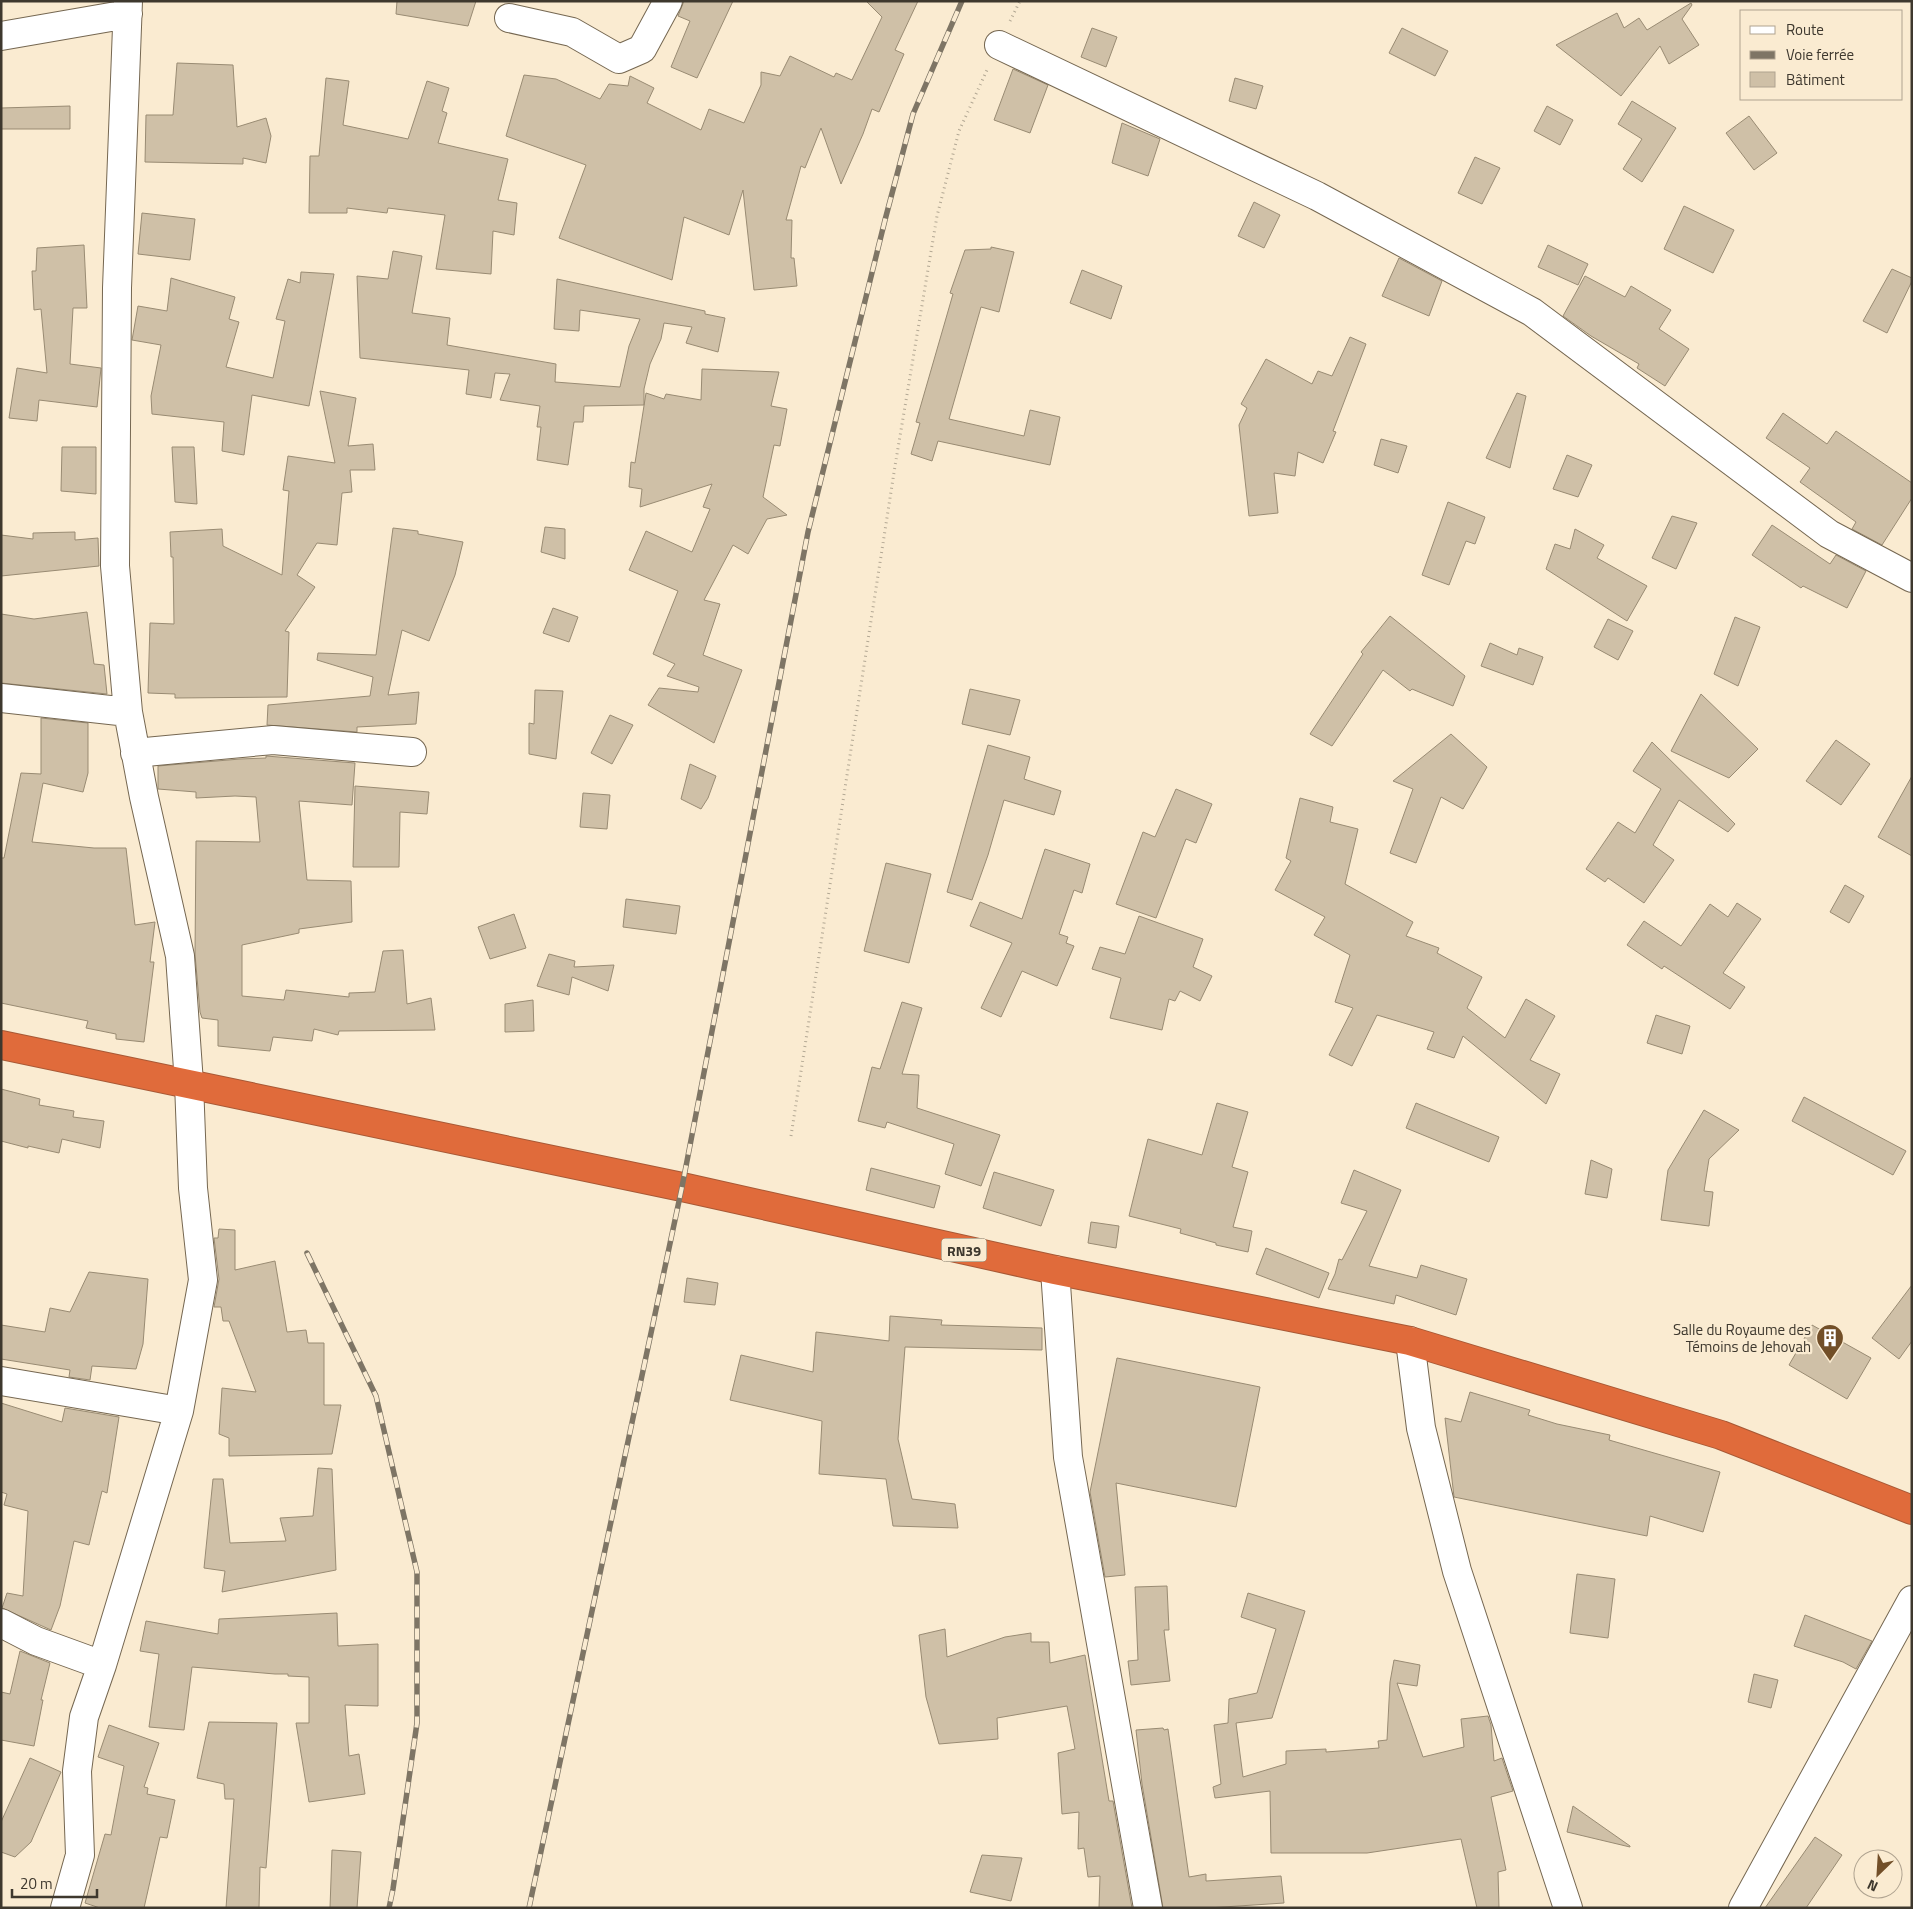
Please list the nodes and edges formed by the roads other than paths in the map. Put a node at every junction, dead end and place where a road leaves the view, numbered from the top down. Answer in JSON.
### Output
{"nodes":[{"id":1,"x":668,"y":1,"type":"edge"},
{"id":2,"x":128,"y":8,"type":"edge"},
{"id":3,"x":508,"y":18,"type":"dead end"},
{"id":4,"x":1,"y":36,"type":"edge"},
{"id":5,"x":999,"y":45,"type":"road end"},
{"id":6,"x":1912,"y":578,"type":"edge"},
{"id":7,"x":1,"y":698,"type":"edge"},
{"id":8,"x":128,"y":712,"type":"junction"},
{"id":9,"x":412,"y":752,"type":"dead end"},
{"id":10,"x":135,"y":753,"type":"junction"},
{"id":11,"x":1,"y":1044,"type":"edge"},
{"id":12,"x":189,"y":1083,"type":"junction"},
{"id":13,"x":1055,"y":1270,"type":"junction"},
{"id":14,"x":1410,"y":1341,"type":"junction"},
{"id":15,"x":1,"y":1381,"type":"edge"},
{"id":16,"x":179,"y":1411,"type":"junction"},
{"id":17,"x":1912,"y":1510,"type":"edge"},
{"id":18,"x":1912,"y":1600,"type":"edge"},
{"id":19,"x":1,"y":1623,"type":"edge"},
{"id":20,"x":102,"y":1665,"type":"junction"},
{"id":21,"x":65,"y":1908,"type":"edge"},
{"id":22,"x":1148,"y":1908,"type":"edge"},
{"id":23,"x":1568,"y":1908,"type":"edge"},
{"id":24,"x":1743,"y":1908,"type":"edge"}],
"edges":[{"from":1,"to":3,"type":"street"},
{"from":2,"to":4,"type":"street"},
{"from":2,"to":8,"type":"street"},
{"from":5,"to":6,"type":"street"},
{"from":7,"to":8,"type":"street"},
{"from":8,"to":10,"type":"street"},
{"from":9,"to":10,"type":"street"},
{"from":10,"to":12,"type":"street"},
{"from":11,"to":12,"type":"highway","number":"RN39"},
{"from":12,"to":13,"type":"highway","number":"RN39"},
{"from":12,"to":16,"type":"street"},
{"from":13,"to":14,"type":"highway","number":"RN39"},
{"from":13,"to":22,"type":"street"},
{"from":14,"to":17,"type":"highway","number":"RN39"},
{"from":14,"to":23,"type":"street"},
{"from":15,"to":16,"type":"street"},
{"from":16,"to":20,"type":"street"},
{"from":18,"to":24,"type":"street"},
{"from":19,"to":20,"type":"street"},
{"from":20,"to":21,"type":"street"}]}
